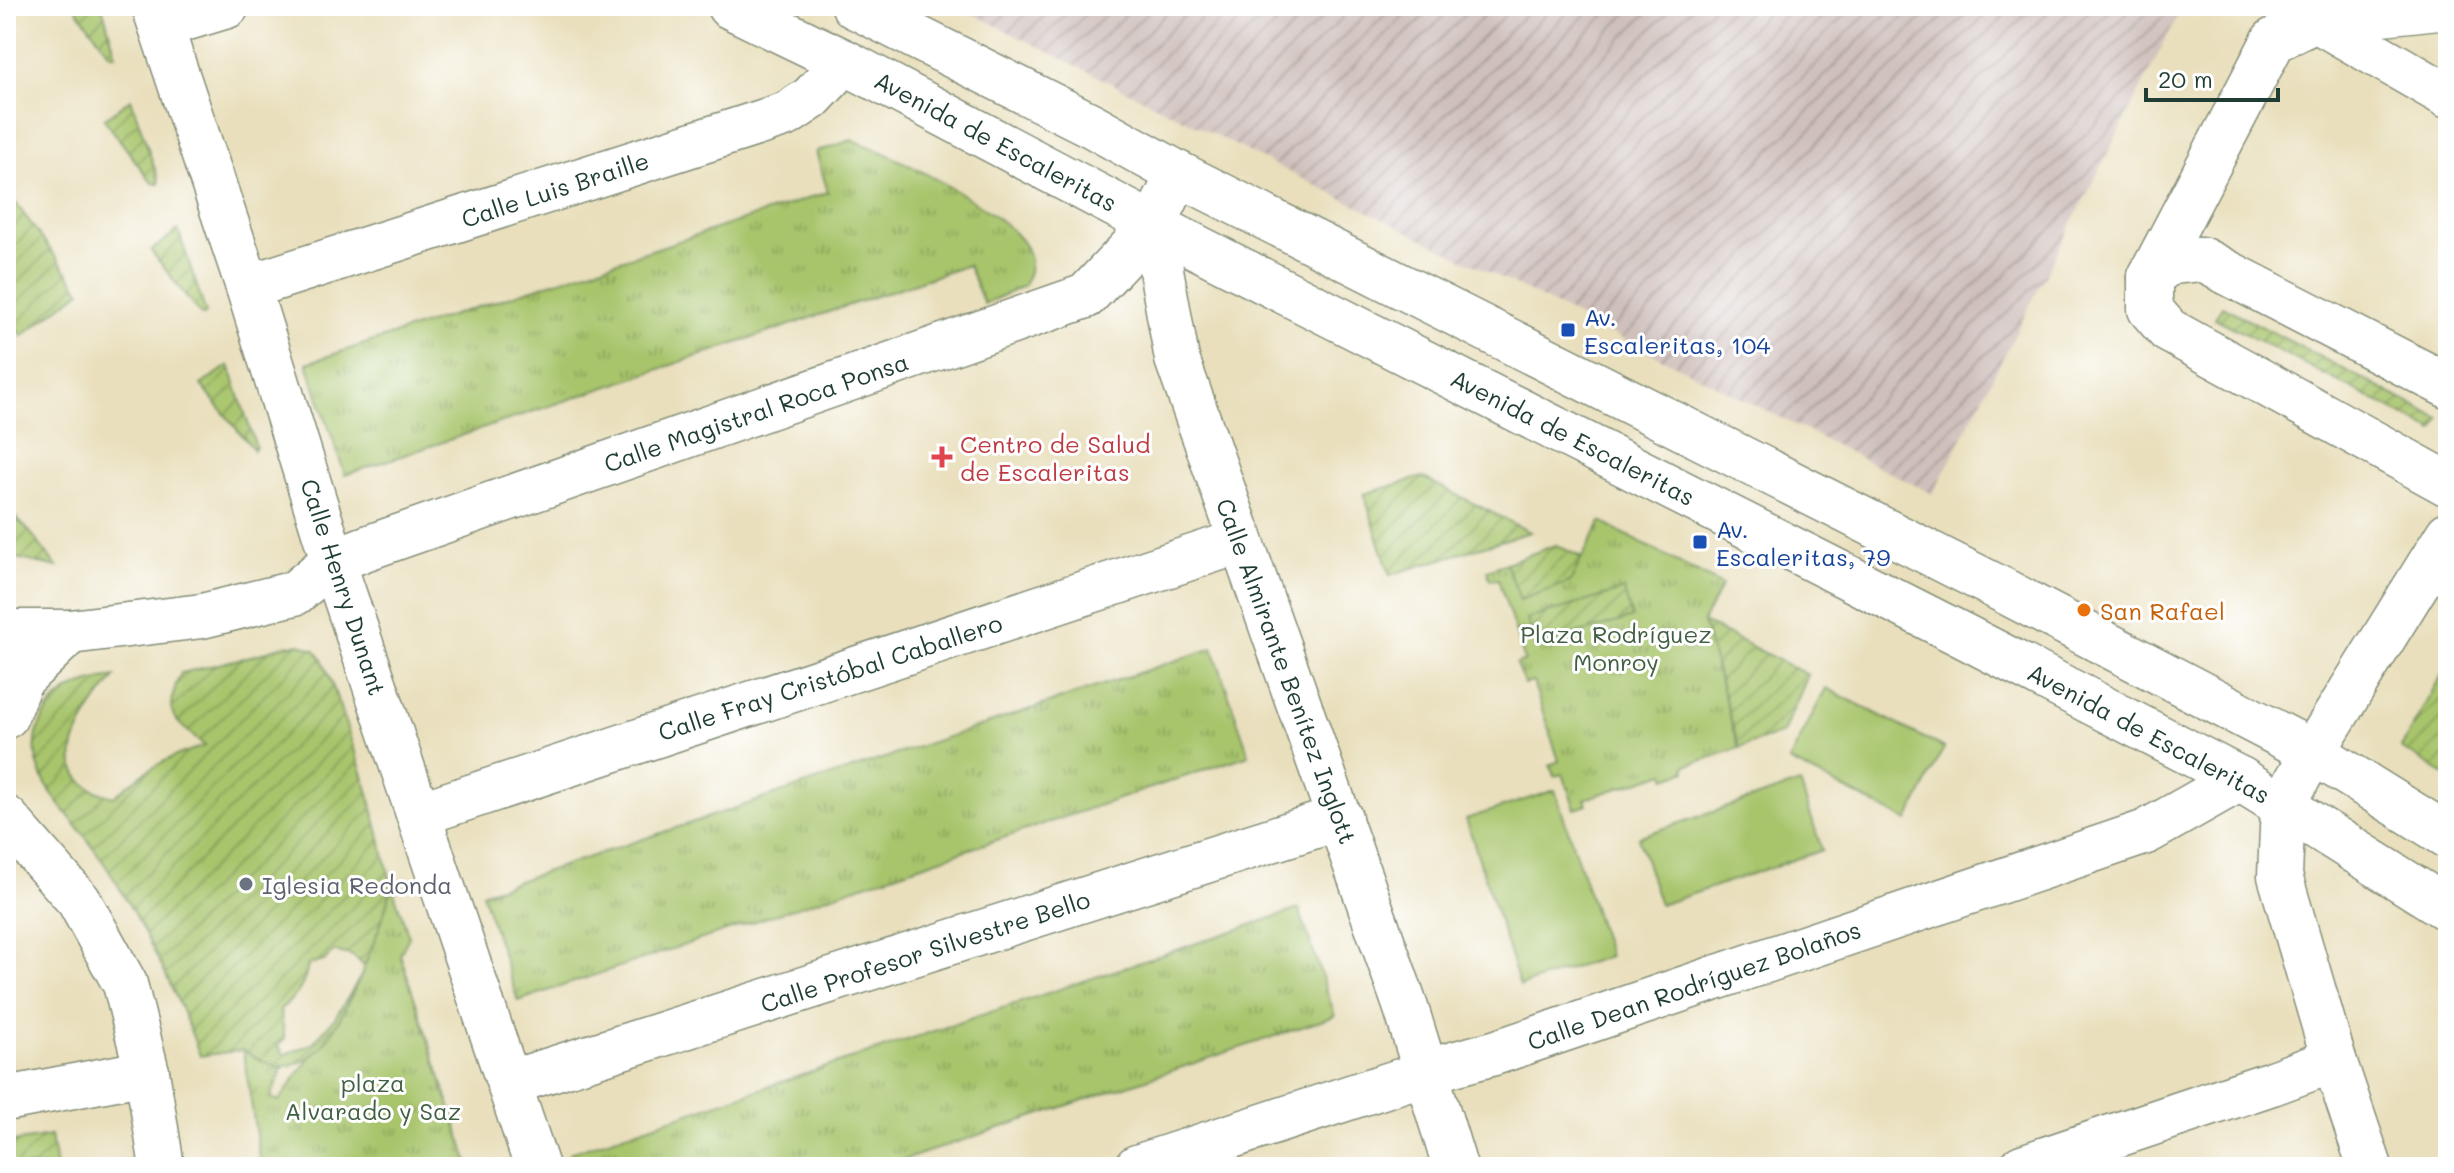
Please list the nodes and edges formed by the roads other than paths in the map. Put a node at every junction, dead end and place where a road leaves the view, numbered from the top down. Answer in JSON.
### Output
{"nodes":[{"id":1,"x":227,"y":6,"type":"edge"},
{"id":2,"x":729,"y":6,"type":"edge"},
{"id":3,"x":854,"y":6,"type":"edge"},
{"id":4,"x":2448,"y":6,"type":"edge"},
{"id":5,"x":157,"y":16,"type":"edge"},
{"id":6,"x":2316,"y":20,"type":"junction"},
{"id":7,"x":845,"y":62,"type":"junction"},
{"id":8,"x":2448,"y":96,"type":"edge"},
{"id":9,"x":1179,"y":174,"type":"junction"},
{"id":10,"x":1153,"y":225,"type":"junction"},
{"id":11,"x":2150,"y":277,"type":"junction"},
{"id":12,"x":248,"y":287,"type":"junction"},
{"id":13,"x":2448,"y":386,"type":"edge"},
{"id":14,"x":2448,"y":484,"type":"edge"},
{"id":15,"x":2448,"y":534,"type":"edge"},
{"id":16,"x":1241,"y":541,"type":"junction"},
{"id":17,"x":333,"y":561,"type":"junction"},
{"id":18,"x":6,"y":610,"type":"edge"},
{"id":19,"x":6,"y":632,"type":"edge"},
{"id":20,"x":70,"y":632,"type":"junction"},
{"id":21,"x":6,"y":716,"type":"edge"},
{"id":22,"x":2313,"y":752,"type":"junction"},
{"id":23,"x":2240,"y":779,"type":"junction"},
{"id":24,"x":6,"y":784,"type":"edge"},
{"id":25,"x":2283,"y":805,"type":"junction"},
{"id":26,"x":419,"y":814,"type":"junction"},
{"id":27,"x":1340,"y":818,"type":"junction"},
{"id":28,"x":9,"y":823,"type":"edge"},
{"id":29,"x":2448,"y":836,"type":"edge"},
{"id":30,"x":2448,"y":909,"type":"edge"},
{"id":31,"x":2334,"y":1060,"type":"junction"},
{"id":32,"x":147,"y":1072,"type":"junction"},
{"id":33,"x":1425,"y":1074,"type":"junction"},
{"id":34,"x":509,"y":1083,"type":"junction"},
{"id":35,"x":6,"y":1099,"type":"edge"},
{"id":36,"x":162,"y":1167,"type":"edge"},
{"id":37,"x":537,"y":1167,"type":"edge"},
{"id":38,"x":1137,"y":1167,"type":"edge"},
{"id":39,"x":1455,"y":1167,"type":"edge"},
{"id":40,"x":2022,"y":1167,"type":"edge"},
{"id":41,"x":2370,"y":1167,"type":"edge"}],
"edges":[{"from":1,"to":5,"type":"street"},
{"from":2,"to":7,"type":"street","name":"Avenida de Escaleritas"},
{"from":3,"to":9,"type":"street"},
{"from":4,"to":6,"type":"street"},
{"from":5,"to":12,"type":"street","name":"Calle Henry Dunant"},
{"from":6,"to":8,"type":"street"},
{"from":6,"to":11,"type":"street"},
{"from":7,"to":10,"type":"street","name":"Avenida de Escaleritas"},
{"from":7,"to":12,"type":"street","name":"Calle Luis Braille"},
{"from":9,"to":10,"type":"street"},
{"from":9,"to":22,"type":"street"},
{"from":10,"to":16,"type":"street","name":"Calle Almirante Benítez Inglott"},
{"from":10,"to":17,"type":"street","name":"Calle Magistral Roca Ponsa"},
{"from":10,"to":23,"type":"street","name":"Avenida de Escaleritas"},
{"from":11,"to":13,"type":"street"},
{"from":11,"to":14,"type":"street"},
{"from":12,"to":17,"type":"street","name":"Calle Henry Dunant"},
{"from":15,"to":22,"type":"street"},
{"from":16,"to":26,"type":"street","name":"Calle Fray Cristóbal Caballero"},
{"from":16,"to":27,"type":"street","name":"Calle Almirante Benítez Inglott"},
{"from":17,"to":20,"type":"street"},
{"from":17,"to":26,"type":"street","name":"Calle Henry Dunant"},
{"from":18,"to":20,"type":"street"},
{"from":19,"to":20,"type":"street"},
{"from":20,"to":21,"type":"street"},
{"from":22,"to":25,"type":"street"},
{"from":22,"to":29,"type":"street"},
{"from":23,"to":25,"type":"street","name":"Avenida de Escaleritas"},
{"from":23,"to":33,"type":"street","name":"Calle Dean Rodríguez Bolaños"},
{"from":24,"to":28,"type":"street"},
{"from":25,"to":30,"type":"street","name":"Avenida de Escaleritas"},
{"from":25,"to":31,"type":"street"},
{"from":26,"to":34,"type":"street","name":"Calle Henry Dunant"},
{"from":27,"to":33,"type":"street","name":"Calle Almirante Benítez Inglott"},
{"from":27,"to":34,"type":"street","name":"Calle Profesor Silvestre Bello"},
{"from":28,"to":32,"type":"street"},
{"from":31,"to":40,"type":"street"},
{"from":31,"to":41,"type":"street"},
{"from":32,"to":35,"type":"street"},
{"from":32,"to":36,"type":"street"},
{"from":33,"to":38,"type":"street","name":"Calle Dean Rodríguez Bolaños"},
{"from":33,"to":39,"type":"street","name":"Calle Almirante Benítez Inglott"},
{"from":34,"to":37,"type":"street","name":"Calle Henry Dunant"}]}
